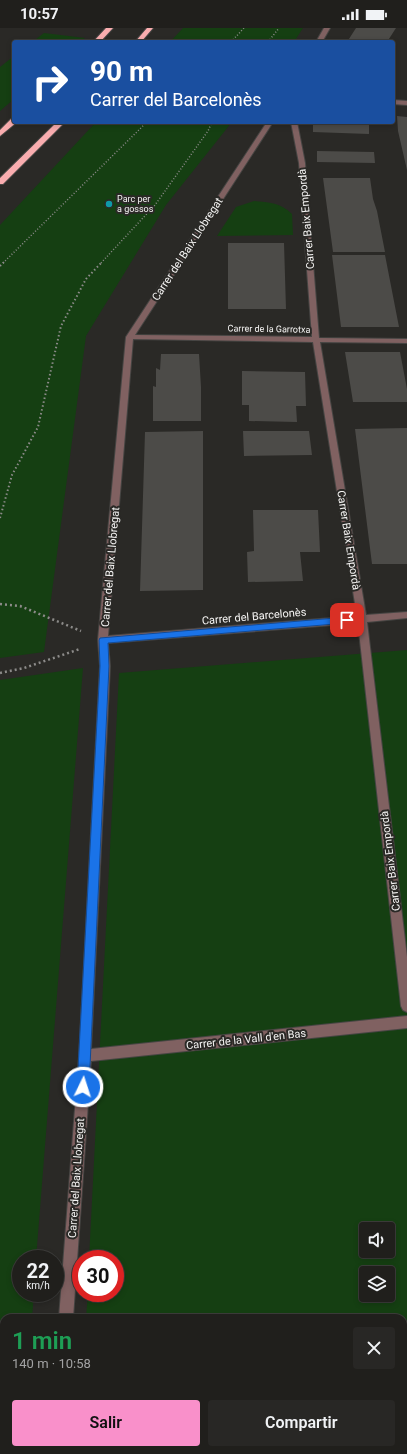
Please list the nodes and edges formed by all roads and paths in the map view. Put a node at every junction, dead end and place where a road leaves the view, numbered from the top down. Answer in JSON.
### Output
{"nodes":[{"id":1,"x":110,"y":28,"type":"edge"},
{"id":2,"x":150,"y":28,"type":"edge"},
{"id":3,"x":244,"y":28,"type":"edge"},
{"id":4,"x":279,"y":28,"type":"edge"},
{"id":5,"x":327,"y":28,"type":"edge"},
{"id":6,"x":98,"y":40,"type":"edge"},
{"id":7,"x":140,"y":40,"type":"edge"},
{"id":8,"x":233,"y":40,"type":"edge"},
{"id":9,"x":270,"y":40,"type":"edge"},
{"id":10,"x":320,"y":40,"type":"edge"},
{"id":11,"x":395,"y":102,"type":"edge"},
{"id":12,"x":407,"y":103,"type":"edge"},
{"id":13,"x":12,"y":123,"type":"edge"},
{"id":14,"x":59,"y":124,"type":"edge"},
{"id":15,"x":145,"y":124,"type":"edge"},
{"id":16,"x":211,"y":124,"type":"edge"},
{"id":17,"x":269,"y":124,"type":"edge"},
{"id":18,"x":294,"y":124,"type":"edge"},
{"id":19,"x":0,"y":134,"type":"edge"},
{"id":20,"x":0,"y":182,"type":"edge"},
{"id":21,"x":0,"y":266,"type":"edge"},
{"id":22,"x":130,"y":338,"type":"junction"},
{"id":23,"x":316,"y":340,"type":"junction"},
{"id":24,"x":407,"y":341,"type":"edge"},
{"id":25,"x":0,"y":518,"type":"edge"},
{"id":26,"x":0,"y":604,"type":"edge"},
{"id":27,"x":407,"y":615,"type":"edge"},
{"id":28,"x":362,"y":619,"type":"junction"},
{"id":29,"x":104,"y":640,"type":"junction"},
{"id":30,"x":0,"y":673,"type":"edge"},
{"id":31,"x":407,"y":1006,"type":"edge"},
{"id":32,"x":407,"y":1022,"type":"edge"},
{"id":33,"x":85,"y":1056,"type":"junction"},
{"id":34,"x":66,"y":1314,"type":"edge"}],
"edges":[{"from":1,"to":6,"type":"highway"},
{"from":2,"to":7,"type":"highway"},
{"from":3,"to":8,"type":"path"},
{"from":4,"to":9,"type":"path"},
{"from":5,"to":10,"type":"street"},
{"from":11,"to":12,"type":"street"},
{"from":13,"to":19,"type":"highway"},
{"from":14,"to":20,"type":"highway"},
{"from":15,"to":21,"type":"path"},
{"from":16,"to":25,"type":"path"},
{"from":17,"to":22,"type":"street","name":"Carrer del Baix Llobregat"},
{"from":18,"to":23,"type":"street","name":"Carrer Baix Empordà"},
{"from":22,"to":23,"type":"street","name":"Carrer de la Garrotxa"},
{"from":22,"to":29,"type":"street","name":"Carrer del Baix Llobregat"},
{"from":23,"to":24,"type":"street","name":"Carrer de la Garrotxa"},
{"from":23,"to":28,"type":"street","name":"Carrer Baix Empordà"},
{"from":26,"to":29,"type":"path"},
{"from":27,"to":28,"type":"street","name":"Carrer del Barcelonès"},
{"from":28,"to":29,"type":"street","name":"Carrer del Barcelonès"},
{"from":28,"to":31,"type":"street","name":"Carrer Baix Empordà"},
{"from":29,"to":30,"type":"path"},
{"from":29,"to":33,"type":"street","name":"Carrer del Baix Llobregat"},
{"from":32,"to":33,"type":"street","name":"Carrer de la Vall d'en Bas"},
{"from":33,"to":34,"type":"street","name":"Carrer del Baix Llobregat"}]}
